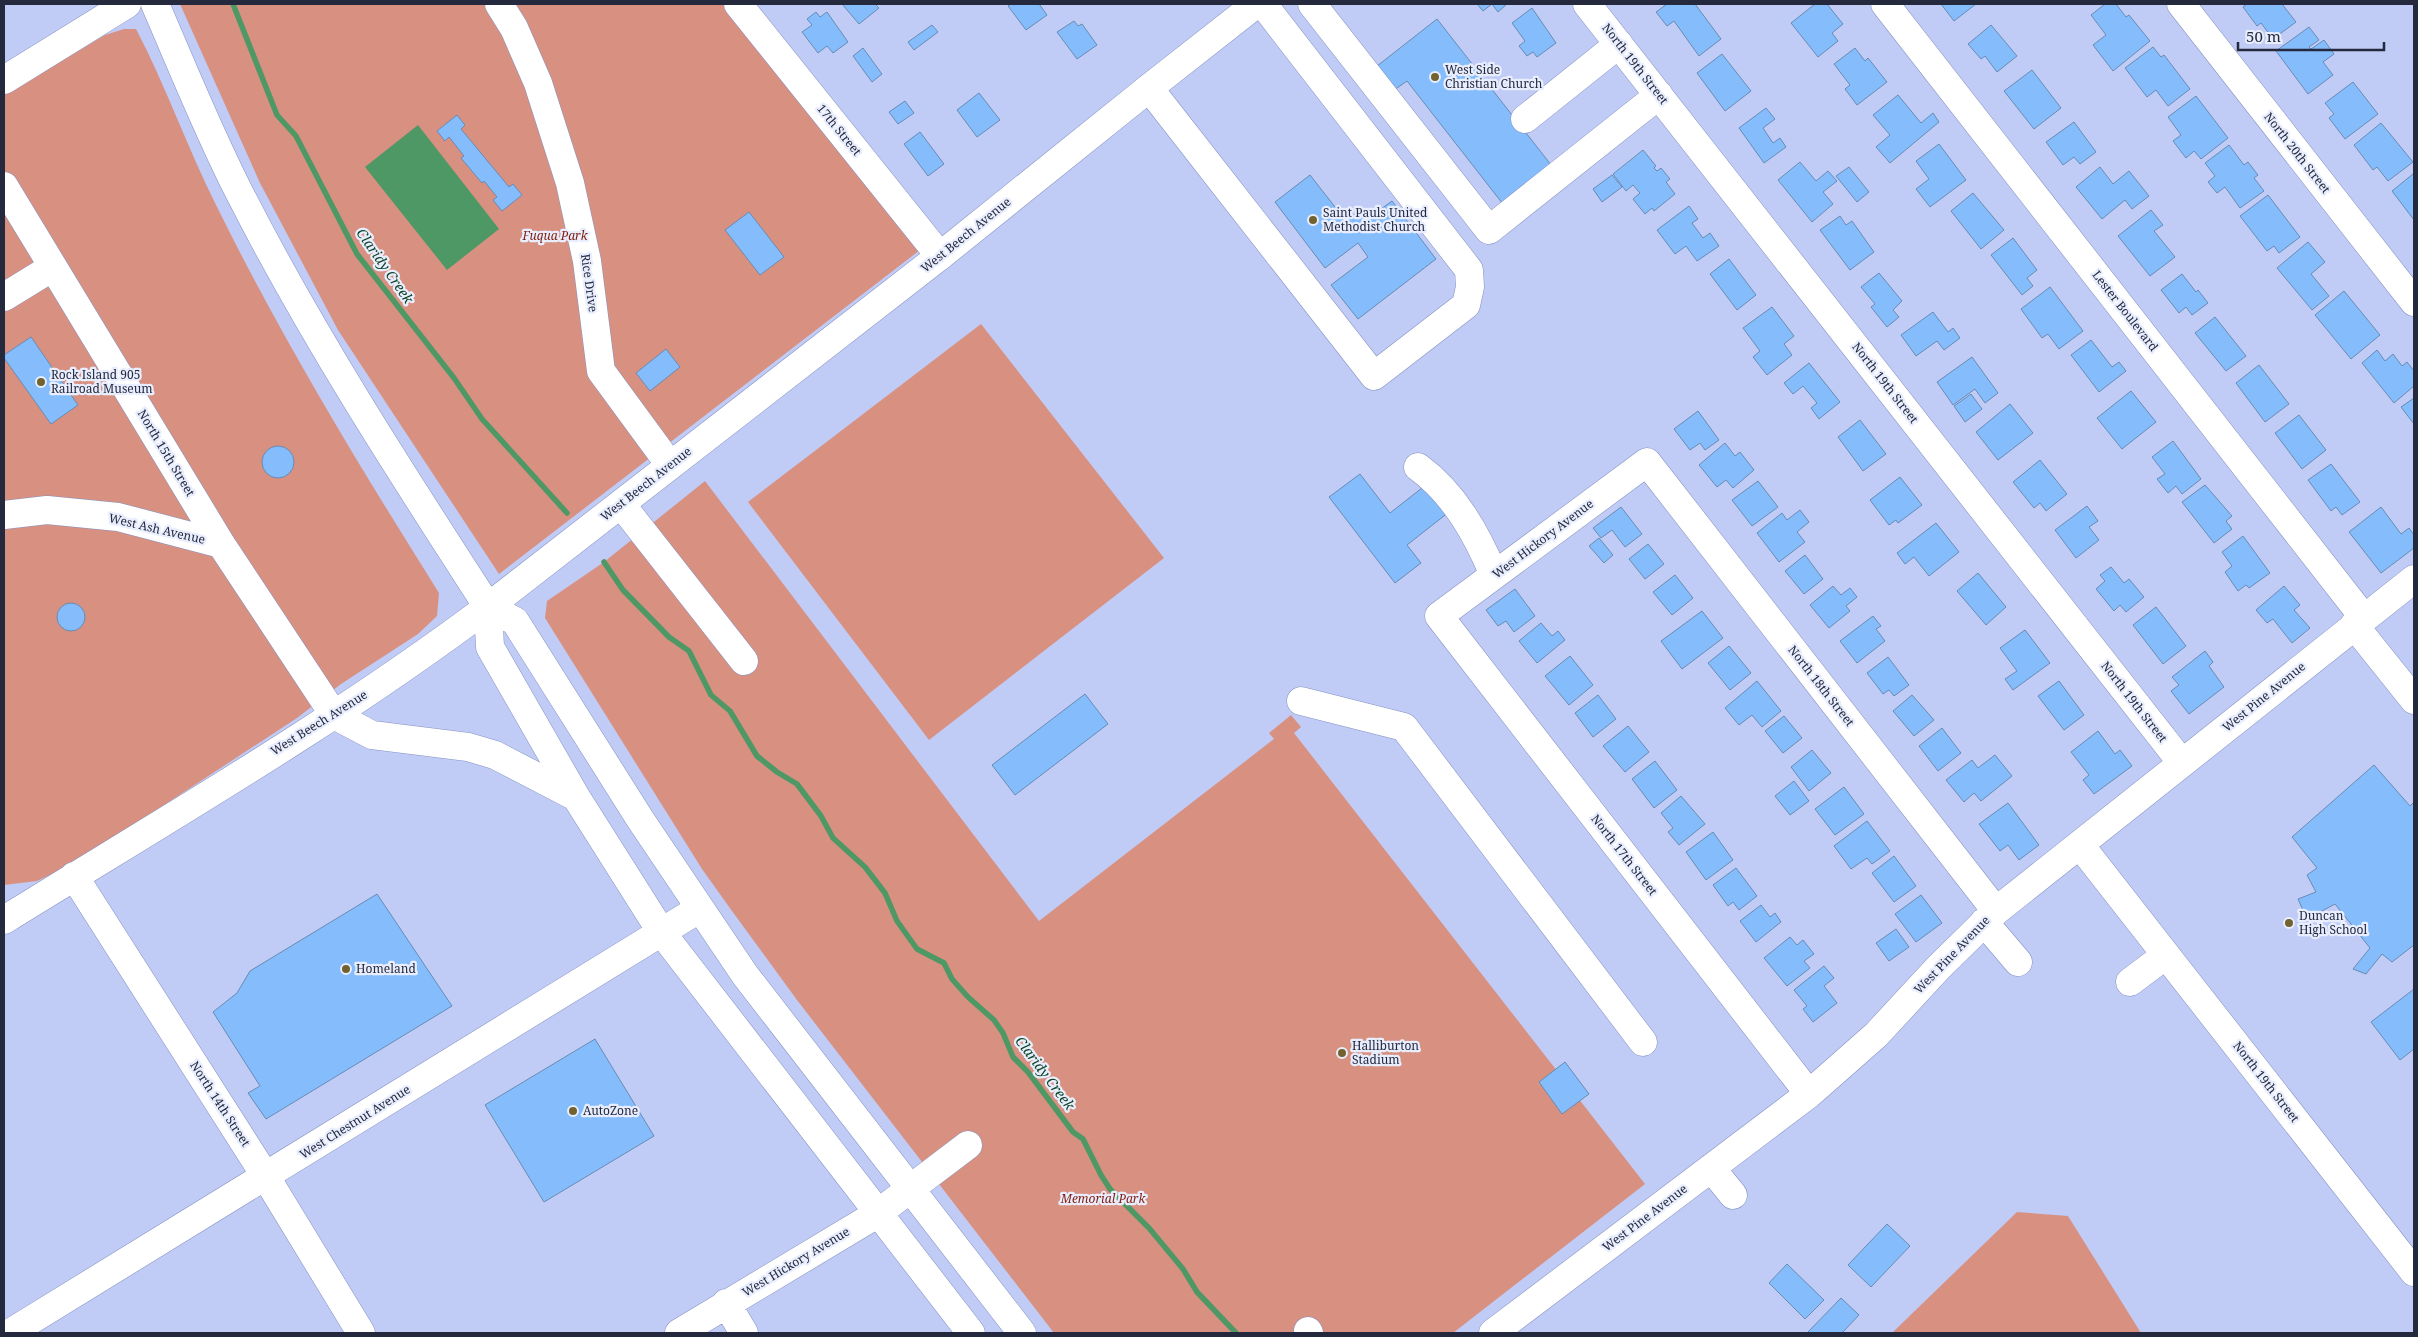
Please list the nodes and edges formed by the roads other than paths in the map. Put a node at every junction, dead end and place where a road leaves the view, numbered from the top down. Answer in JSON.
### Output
{"nodes":[{"id":1,"x":127,"y":4,"type":"edge"},
{"id":2,"x":155,"y":4,"type":"edge"},
{"id":3,"x":499,"y":4,"type":"edge"},
{"id":4,"x":1312,"y":4,"type":"edge"},
{"id":5,"x":1587,"y":4,"type":"edge"},
{"id":6,"x":1885,"y":4,"type":"edge"},
{"id":7,"x":2181,"y":4,"type":"edge"},
{"id":8,"x":1255,"y":5,"type":"edge"},
{"id":9,"x":745,"y":6,"type":"edge"},
{"id":10,"x":1619,"y":44,"type":"junction"},
{"id":11,"x":4,"y":80,"type":"edge"},
{"id":12,"x":1149,"y":88,"type":"junction"},
{"id":13,"x":1659,"y":95,"type":"junction"},
{"id":14,"x":1525,"y":119,"type":"dead end"},
{"id":15,"x":4,"y":186,"type":"edge"},
{"id":16,"x":940,"y":256,"type":"junction"},
{"id":17,"x":53,"y":266,"type":"junction"},
{"id":18,"x":4,"y":296,"type":"edge"},
{"id":19,"x":2414,"y":302,"type":"edge"},
{"id":20,"x":1647,"y":462,"type":"joint"},
{"id":21,"x":670,"y":466,"type":"junction"},
{"id":22,"x":1418,"y":467,"type":"dead end"},
{"id":23,"x":621,"y":504,"type":"junction"},
{"id":24,"x":4,"y":515,"type":"edge"},
{"id":25,"x":221,"y":544,"type":"junction"},
{"id":26,"x":1494,"y":575,"type":"junction"},
{"id":27,"x":2414,"y":579,"type":"edge"},
{"id":28,"x":488,"y":607,"type":"junction"},
{"id":29,"x":1439,"y":616,"type":"joint"},
{"id":30,"x":2359,"y":621,"type":"junction"},
{"id":31,"x":744,"y":661,"type":"dead end"},
{"id":32,"x":2414,"y":700,"type":"edge"},
{"id":33,"x":1301,"y":701,"type":"dead end"},
{"id":34,"x":334,"y":715,"type":"junction"},
{"id":35,"x":2182,"y":763,"type":"junction"},
{"id":36,"x":576,"y":797,"type":"junction"},
{"id":37,"x":2080,"y":845,"type":"junction"},
{"id":38,"x":74,"y":876,"type":"junction"},
{"id":39,"x":699,"y":909,"type":"junction"},
{"id":40,"x":1990,"y":916,"type":"junction"},
{"id":41,"x":4,"y":920,"type":"edge"},
{"id":42,"x":662,"y":934,"type":"junction"},
{"id":43,"x":2166,"y":954,"type":"junction"},
{"id":44,"x":2018,"y":962,"type":"dead end"},
{"id":45,"x":2130,"y":982,"type":"dead end"},
{"id":46,"x":1643,"y":1042,"type":"dead end"},
{"id":47,"x":1809,"y":1094,"type":"junction"},
{"id":48,"x":968,"y":1145,"type":"dead end"},
{"id":49,"x":1711,"y":1168,"type":"junction"},
{"id":50,"x":266,"y":1177,"type":"junction"},
{"id":51,"x":910,"y":1188,"type":"junction"},
{"id":52,"x":1733,"y":1195,"type":"dead end"},
{"id":53,"x":877,"y":1214,"type":"junction"},
{"id":54,"x":2414,"y":1272,"type":"edge"},
{"id":55,"x":726,"y":1303,"type":"junction"},
{"id":56,"x":10,"y":1333,"type":"edge"},
{"id":57,"x":362,"y":1333,"type":"edge"},
{"id":58,"x":679,"y":1333,"type":"edge"},
{"id":59,"x":744,"y":1333,"type":"edge"},
{"id":60,"x":971,"y":1333,"type":"edge"},
{"id":61,"x":1022,"y":1333,"type":"edge"},
{"id":62,"x":1493,"y":1333,"type":"edge"}],
"edges":[{"from":1,"to":11,"type":"street"},
{"from":2,"to":28,"type":"street"},
{"from":3,"to":21,"type":"street","name":"Rice Drive"},
{"from":4,"to":13,"type":"street"},
{"from":5,"to":10,"type":"street","name":"North 19th Street"},
{"from":6,"to":30,"type":"street","name":"Lester Boulevard"},
{"from":7,"to":19,"type":"street","name":"North 20th Street"},
{"from":8,"to":12,"type":"street","name":"West Beech Avenue"},
{"from":8,"to":12,"type":"street"},
{"from":9,"to":16,"type":"street","name":"17th Street"},
{"from":10,"to":13,"type":"street","name":"North 19th Street"},
{"from":10,"to":14,"type":"street"},
{"from":12,"to":16,"type":"street","name":"West Beech Avenue"},
{"from":13,"to":35,"type":"street","name":"North 19th Street"},
{"from":15,"to":17,"type":"street","name":"North 15th Street"},
{"from":16,"to":21,"type":"street","name":"West Beech Avenue"},
{"from":17,"to":18,"type":"street"},
{"from":17,"to":25,"type":"street","name":"North 15th Street"},
{"from":20,"to":26,"type":"street","name":"West Hickory Avenue"},
{"from":20,"to":40,"type":"street","name":"North 18th Street"},
{"from":21,"to":23,"type":"street","name":"West Beech Avenue"},
{"from":22,"to":26,"type":"street"},
{"from":23,"to":28,"type":"street","name":"West Beech Avenue"},
{"from":23,"to":31,"type":"street"},
{"from":24,"to":25,"type":"street","name":"West Ash Avenue"},
{"from":25,"to":34,"type":"street","name":"North 15th Street"},
{"from":26,"to":29,"type":"street","name":"West Hickory Avenue"},
{"from":27,"to":30,"type":"street","name":"West Pine Avenue"},
{"from":28,"to":34,"type":"street","name":"West Beech Avenue"},
{"from":28,"to":36,"type":"street"},
{"from":28,"to":39,"type":"street"},
{"from":29,"to":47,"type":"street","name":"North 17th Street"},
{"from":30,"to":32,"type":"street","name":"Lester Boulevard"},
{"from":30,"to":35,"type":"street","name":"West Pine Avenue"},
{"from":33,"to":46,"type":"street"},
{"from":34,"to":36,"type":"street"},
{"from":34,"to":38,"type":"street","name":"West Beech Avenue"},
{"from":35,"to":37,"type":"street","name":"West Pine Avenue"},
{"from":36,"to":42,"type":"street"},
{"from":37,"to":40,"type":"street","name":"West Pine Avenue"},
{"from":37,"to":43,"type":"street","name":"North 19th Street"},
{"from":38,"to":41,"type":"street","name":"West Beech Avenue"},
{"from":38,"to":50,"type":"street","name":"North 14th Street"},
{"from":39,"to":42,"type":"street","name":"West Chestnut Avenue"},
{"from":39,"to":51,"type":"street"},
{"from":40,"to":44,"type":"street","name":"North 18th Street"},
{"from":40,"to":47,"type":"street","name":"West Pine Avenue"},
{"from":42,"to":50,"type":"street","name":"West Chestnut Avenue"},
{"from":42,"to":53,"type":"street"},
{"from":43,"to":45,"type":"street"},
{"from":43,"to":54,"type":"street","name":"North 19th Street"},
{"from":47,"to":49,"type":"street","name":"West Pine Avenue"},
{"from":48,"to":51,"type":"street","name":"West Hickory Avenue"},
{"from":49,"to":52,"type":"street"},
{"from":49,"to":62,"type":"street","name":"West Pine Avenue"},
{"from":50,"to":56,"type":"street","name":"West Chestnut Avenue"},
{"from":50,"to":57,"type":"street","name":"North 14th Street"},
{"from":51,"to":53,"type":"street","name":"West Hickory Avenue"},
{"from":51,"to":61,"type":"street"},
{"from":53,"to":55,"type":"street","name":"West Hickory Avenue"},
{"from":53,"to":60,"type":"street"},
{"from":55,"to":58,"type":"street","name":"West Hickory Avenue"},
{"from":55,"to":59,"type":"street"}]}
